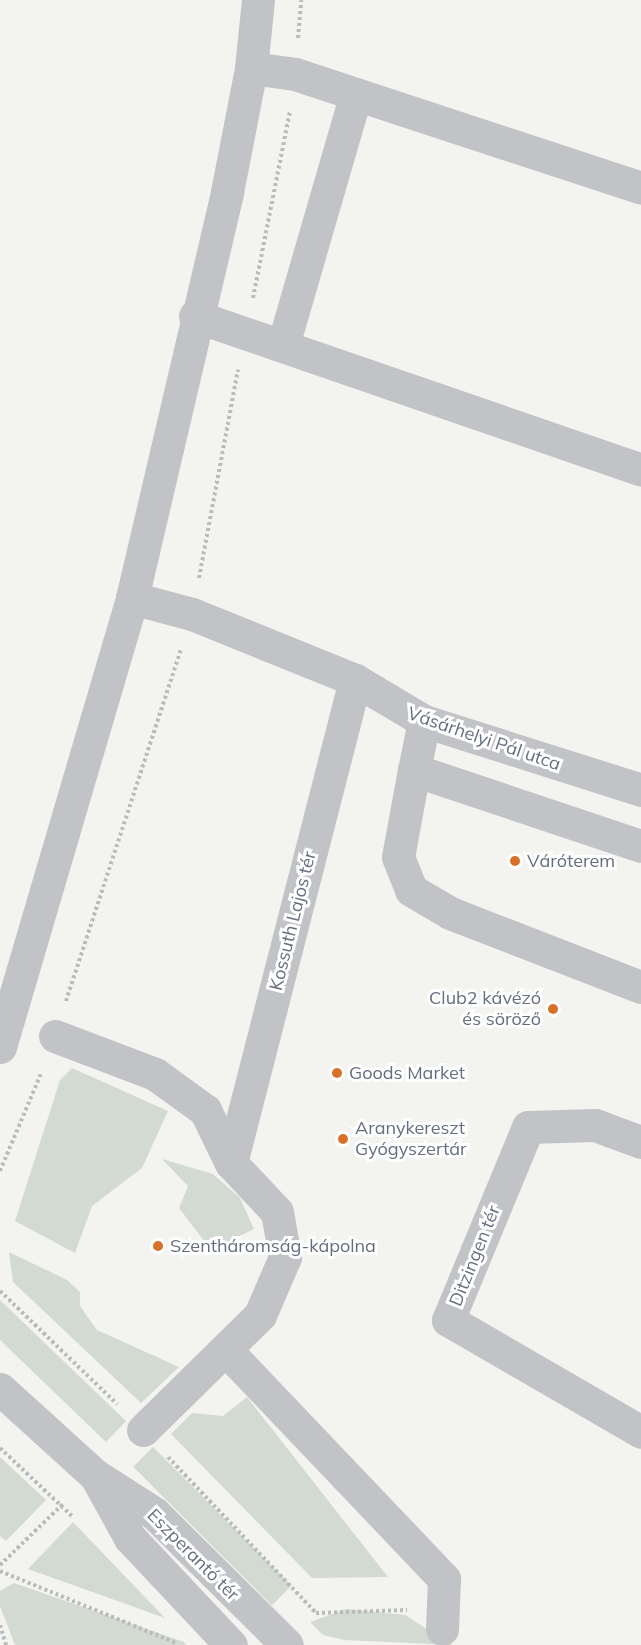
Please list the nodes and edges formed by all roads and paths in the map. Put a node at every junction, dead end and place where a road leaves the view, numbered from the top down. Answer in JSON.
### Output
{"nodes":[{"id":1,"x":258,"y":0,"type":"edge"},
{"id":2,"x":251,"y":68,"type":"junction"},
{"id":3,"x":356,"y":94,"type":"junction"},
{"id":4,"x":641,"y":188,"type":"edge"},
{"id":5,"x":195,"y":316,"type":"junction"},
{"id":6,"x":283,"y":345,"type":"junction"},
{"id":7,"x":641,"y":470,"type":"edge"},
{"id":8,"x":132,"y":598,"type":"junction"},
{"id":9,"x":355,"y":680,"type":"junction"},
{"id":10,"x":424,"y":721,"type":"junction"},
{"id":11,"x":414,"y":770,"type":"junction"},
{"id":12,"x":641,"y":790,"type":"edge"},
{"id":13,"x":641,"y":846,"type":"edge"},
{"id":14,"x":641,"y":987,"type":"edge"},
{"id":15,"x":55,"y":1036,"type":"dead end"},
{"id":16,"x":0,"y":1047,"type":"edge"},
{"id":17,"x":641,"y":1142,"type":"edge"},
{"id":18,"x":231,"y":1163,"type":"junction"},
{"id":19,"x":0,"y":1291,"type":"edge"},
{"id":20,"x":227,"y":1351,"type":"junction"},
{"id":21,"x":0,"y":1389,"type":"edge"},
{"id":22,"x":143,"y":1430,"type":"junction"},
{"id":23,"x":641,"y":1432,"type":"edge"},
{"id":24,"x":95,"y":1475,"type":"junction"},
{"id":25,"x":62,"y":1504,"type":"dead end"},
{"id":26,"x":0,"y":1565,"type":"edge"},
{"id":27,"x":0,"y":1572,"type":"edge"},
{"id":28,"x":0,"y":1625,"type":"edge"},
{"id":29,"x":442,"y":1629,"type":"joint"},
{"id":30,"x":6,"y":1645,"type":"edge"},
{"id":31,"x":179,"y":1645,"type":"edge"},
{"id":32,"x":231,"y":1645,"type":"edge"},
{"id":33,"x":287,"y":1645,"type":"edge"}],
"edges":[{"from":1,"to":2,"type":"street"},
{"from":2,"to":3,"type":"street"},
{"from":2,"to":5,"type":"street"},
{"from":3,"to":4,"type":"street"},
{"from":3,"to":6,"type":"street"},
{"from":5,"to":6,"type":"street"},
{"from":5,"to":8,"type":"street"},
{"from":6,"to":7,"type":"street"},
{"from":8,"to":9,"type":"street","name":"Vásárhelyi Pál utca"},
{"from":8,"to":16,"type":"street"},
{"from":9,"to":10,"type":"street","name":"Vásárhelyi Pál utca"},
{"from":9,"to":18,"type":"street","name":"Kossuth Lajos tér"},
{"from":10,"to":11,"type":"street"},
{"from":10,"to":12,"type":"street","name":"Vásárhelyi Pál utca"},
{"from":11,"to":13,"type":"street"},
{"from":11,"to":14,"type":"street"},
{"from":15,"to":18,"type":"street"},
{"from":17,"to":23,"type":"street","name":"Ditzingen tér"},
{"from":18,"to":20,"type":"street"},
{"from":19,"to":22,"type":"path"},
{"from":20,"to":22,"type":"street"},
{"from":20,"to":29,"type":"street"},
{"from":21,"to":24,"type":"street"},
{"from":22,"to":29,"type":"path"},
{"from":24,"to":32,"type":"street","name":"Eszperantó tér"},
{"from":24,"to":33,"type":"street","name":"Eszperantó tér"},
{"from":25,"to":26,"type":"path"},
{"from":27,"to":31,"type":"path"},
{"from":28,"to":30,"type":"path"}]}
